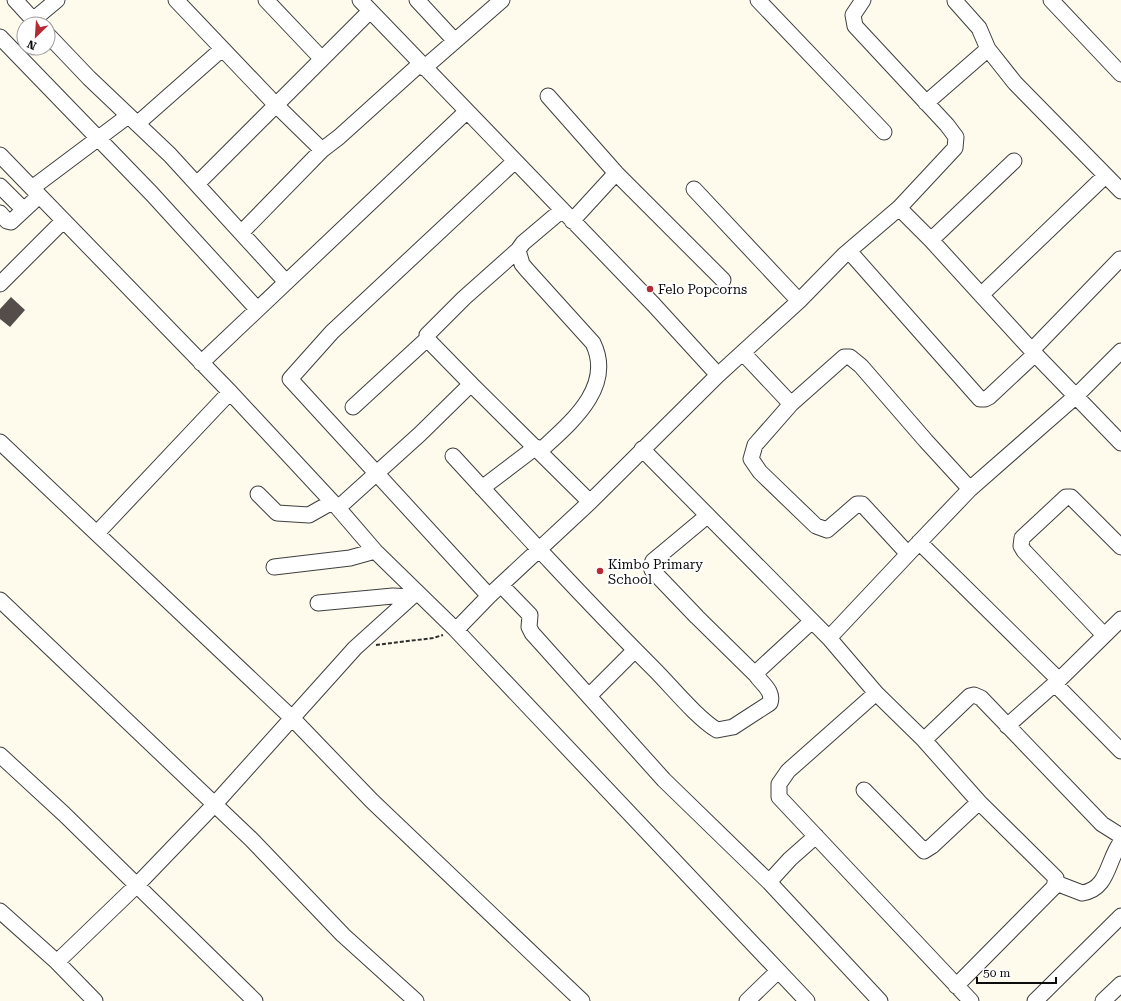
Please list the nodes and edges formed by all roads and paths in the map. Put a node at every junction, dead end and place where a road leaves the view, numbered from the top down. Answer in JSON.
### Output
{"nodes":[{"id":1,"x":14,"y":0,"type":"edge"},
{"id":2,"x":57,"y":0,"type":"edge"},
{"id":3,"x":176,"y":0,"type":"edge"},
{"id":4,"x":266,"y":0,"type":"edge"},
{"id":5,"x":360,"y":0,"type":"edge"},
{"id":6,"x":417,"y":0,"type":"edge"},
{"id":7,"x":502,"y":0,"type":"edge"},
{"id":8,"x":758,"y":0,"type":"edge"},
{"id":9,"x":863,"y":0,"type":"edge"},
{"id":10,"x":1051,"y":0,"type":"edge"},
{"id":11,"x":955,"y":1,"type":"dead end"},
{"id":12,"x":370,"y":11,"type":"junction"},
{"id":13,"x":29,"y":16,"type":"edge"},
{"id":14,"x":41,"y":16,"type":"edge"},
{"id":15,"x":0,"y":37,"type":"edge"},
{"id":16,"x":455,"y":41,"type":"junction"},
{"id":17,"x":56,"y":43,"type":"edge"},
{"id":18,"x":222,"y":49,"type":"junction"},
{"id":19,"x":988,"y":49,"type":"junction"},
{"id":20,"x":321,"y":58,"type":"junction"},
{"id":21,"x":422,"y":66,"type":"junction"},
{"id":22,"x":1121,"y":74,"type":"edge"},
{"id":23,"x":548,"y":96,"type":"dead end"},
{"id":24,"x":926,"y":103,"type":"junction"},
{"id":25,"x":276,"y":104,"type":"junction"},
{"id":26,"x":466,"y":112,"type":"junction"},
{"id":27,"x":133,"y":120,"type":"junction"},
{"id":28,"x":884,"y":132,"type":"dead end"},
{"id":29,"x":97,"y":138,"type":"junction"},
{"id":30,"x":322,"y":150,"type":"junction"},
{"id":31,"x":515,"y":161,"type":"junction"},
{"id":32,"x":1014,"y":161,"type":"dead end"},
{"id":33,"x":3,"y":163,"type":"edge"},
{"id":34,"x":616,"y":173,"type":"junction"},
{"id":35,"x":1105,"y":176,"type":"junction"},
{"id":36,"x":197,"y":184,"type":"junction"},
{"id":37,"x":0,"y":186,"type":"edge"},
{"id":38,"x":1119,"y":186,"type":"edge"},
{"id":39,"x":694,"y":189,"type":"dead end"},
{"id":40,"x":35,"y":192,"type":"junction"},
{"id":41,"x":899,"y":208,"type":"junction"},
{"id":42,"x":24,"y":210,"type":"junction"},
{"id":43,"x":0,"y":214,"type":"edge"},
{"id":44,"x":567,"y":215,"type":"junction"},
{"id":45,"x":63,"y":221,"type":"junction"},
{"id":46,"x":241,"y":233,"type":"junction"},
{"id":47,"x":932,"y":240,"type":"junction"},
{"id":48,"x":518,"y":250,"type":"junction"},
{"id":49,"x":849,"y":251,"type":"junction"},
{"id":50,"x":1121,"y":260,"type":"edge"},
{"id":51,"x":724,"y":280,"type":"dead end"},
{"id":52,"x":286,"y":282,"type":"junction"},
{"id":53,"x":0,"y":284,"type":"edge"},
{"id":54,"x":981,"y":295,"type":"junction"},
{"id":55,"x":799,"y":301,"type":"junction"},
{"id":56,"x":257,"y":309,"type":"junction"},
{"id":57,"x":427,"y":339,"type":"junction"},
{"id":58,"x":1121,"y":351,"type":"edge"},
{"id":59,"x":1033,"y":352,"type":"junction"},
{"id":60,"x":743,"y":353,"type":"junction"},
{"id":61,"x":201,"y":363,"type":"junction"},
{"id":62,"x":718,"y":375,"type":"junction"},
{"id":63,"x":471,"y":384,"type":"junction"},
{"id":64,"x":230,"y":392,"type":"junction"},
{"id":65,"x":1076,"y":396,"type":"junction"},
{"id":66,"x":791,"y":404,"type":"junction"},
{"id":67,"x":353,"y":407,"type":"dead end"},
{"id":68,"x":0,"y":442,"type":"edge"},
{"id":69,"x":1121,"y":443,"type":"edge"},
{"id":70,"x":538,"y":449,"type":"junction"},
{"id":71,"x":642,"y":449,"type":"junction"},
{"id":72,"x":453,"y":456,"type":"dead end"},
{"id":73,"x":376,"y":473,"type":"junction"},
{"id":74,"x":482,"y":488,"type":"junction"},
{"id":75,"x":970,"y":489,"type":"junction"},
{"id":76,"x":258,"y":494,"type":"dead end"},
{"id":77,"x":590,"y":502,"type":"junction"},
{"id":78,"x":335,"y":505,"type":"junction"},
{"id":79,"x":707,"y":516,"type":"junction"},
{"id":80,"x":98,"y":532,"type":"junction"},
{"id":81,"x":919,"y":542,"type":"junction"},
{"id":82,"x":1121,"y":547,"type":"edge"},
{"id":83,"x":538,"y":549,"type":"junction"},
{"id":84,"x":374,"y":551,"type":"junction"},
{"id":85,"x":908,"y":554,"type":"junction"},
{"id":86,"x":274,"y":567,"type":"dead end"},
{"id":87,"x":501,"y":585,"type":"junction"},
{"id":88,"x":414,"y":595,"type":"junction"},
{"id":89,"x":490,"y":596,"type":"junction"},
{"id":90,"x":0,"y":600,"type":"edge"},
{"id":91,"x":318,"y":604,"type":"dead end"},
{"id":92,"x":1121,"y":619,"type":"edge"},
{"id":93,"x":812,"y":621,"type":"junction"},
{"id":94,"x":456,"y":630,"type":"junction"},
{"id":95,"x":1104,"y":635,"type":"junction"},
{"id":96,"x":829,"y":638,"type":"junction"},
{"id":97,"x":355,"y":648,"type":"junction"},
{"id":98,"x":635,"y":650,"type":"junction"},
{"id":99,"x":756,"y":675,"type":"junction"},
{"id":100,"x":1057,"y":682,"type":"junction"},
{"id":101,"x":876,"y":693,"type":"junction"},
{"id":102,"x":589,"y":696,"type":"junction"},
{"id":103,"x":293,"y":719,"type":"junction"},
{"id":104,"x":1007,"y":726,"type":"junction"},
{"id":105,"x":924,"y":740,"type":"junction"},
{"id":106,"x":1121,"y":752,"type":"edge"},
{"id":107,"x":0,"y":755,"type":"edge"},
{"id":108,"x":864,"y":790,"type":"dead end"},
{"id":109,"x":979,"y":802,"type":"junction"},
{"id":110,"x":214,"y":805,"type":"junction"},
{"id":111,"x":816,"y":836,"type":"junction"},
{"id":112,"x":1121,"y":836,"type":"edge"},
{"id":113,"x":1121,"y":842,"type":"edge"},
{"id":114,"x":769,"y":882,"type":"junction"},
{"id":115,"x":1056,"y":883,"type":"junction"},
{"id":116,"x":137,"y":885,"type":"junction"},
{"id":117,"x":0,"y":911,"type":"edge"},
{"id":118,"x":1121,"y":916,"type":"edge"},
{"id":119,"x":57,"y":962,"type":"junction"},
{"id":120,"x":778,"y":971,"type":"junction"},
{"id":121,"x":1121,"y":984,"type":"edge"},
{"id":122,"x":956,"y":986,"type":"junction"},
{"id":123,"x":95,"y":1001,"type":"edge"},
{"id":124,"x":255,"y":1001,"type":"edge"},
{"id":125,"x":416,"y":1001,"type":"edge"},
{"id":126,"x":582,"y":1001,"type":"edge"},
{"id":127,"x":747,"y":1001,"type":"edge"},
{"id":128,"x":807,"y":1001,"type":"edge"},
{"id":129,"x":880,"y":1001,"type":"edge"},
{"id":130,"x":971,"y":1001,"type":"edge"},
{"id":131,"x":1034,"y":1001,"type":"edge"},
{"id":132,"x":1103,"y":1001,"type":"edge"}],
"edges":[{"from":1,"to":13,"type":"street"},
{"from":2,"to":14,"type":"street"},
{"from":3,"to":18,"type":"street"},
{"from":4,"to":20,"type":"street"},
{"from":5,"to":12,"type":"street"},
{"from":6,"to":16,"type":"street"},
{"from":7,"to":16,"type":"street"},
{"from":8,"to":28,"type":"street"},
{"from":9,"to":24,"type":"street"},
{"from":10,"to":22,"type":"street"},
{"from":11,"to":19,"type":"street"},
{"from":12,"to":20,"type":"street"},
{"from":12,"to":21,"type":"street"},
{"from":15,"to":29,"type":"street"},
{"from":16,"to":21,"type":"street"},
{"from":17,"to":27,"type":"street"},
{"from":18,"to":25,"type":"street"},
{"from":18,"to":27,"type":"street"},
{"from":19,"to":24,"type":"street"},
{"from":19,"to":35,"type":"street"},
{"from":20,"to":25,"type":"street"},
{"from":21,"to":26,"type":"street"},
{"from":21,"to":30,"type":"street"},
{"from":23,"to":34,"type":"street"},
{"from":24,"to":41,"type":"street"},
{"from":25,"to":30,"type":"street"},
{"from":25,"to":36,"type":"street"},
{"from":26,"to":31,"type":"street"},
{"from":26,"to":52,"type":"street"},
{"from":27,"to":29,"type":"street"},
{"from":27,"to":36,"type":"street"},
{"from":29,"to":40,"type":"street"},
{"from":29,"to":56,"type":"street"},
{"from":30,"to":46,"type":"street"},
{"from":31,"to":44,"type":"street"},
{"from":31,"to":73,"type":"street"},
{"from":32,"to":47,"type":"street"},
{"from":33,"to":40,"type":"street"},
{"from":34,"to":44,"type":"street"},
{"from":34,"to":51,"type":"street"},
{"from":35,"to":38,"type":"street"},
{"from":35,"to":54,"type":"street"},
{"from":36,"to":46,"type":"street"},
{"from":37,"to":42,"type":"street"},
{"from":39,"to":55,"type":"street"},
{"from":40,"to":42,"type":"street"},
{"from":40,"to":45,"type":"street"},
{"from":41,"to":47,"type":"street"},
{"from":41,"to":49,"type":"street"},
{"from":42,"to":43,"type":"street"},
{"from":44,"to":48,"type":"street"},
{"from":44,"to":62,"type":"street"},
{"from":45,"to":53,"type":"street"},
{"from":45,"to":61,"type":"street"},
{"from":46,"to":52,"type":"street"},
{"from":47,"to":54,"type":"street"},
{"from":48,"to":57,"type":"street"},
{"from":48,"to":70,"type":"street"},
{"from":49,"to":55,"type":"street"},
{"from":49,"to":59,"type":"street"},
{"from":50,"to":59,"type":"street"},
{"from":52,"to":56,"type":"street"},
{"from":54,"to":59,"type":"street"},
{"from":55,"to":60,"type":"street"},
{"from":56,"to":61,"type":"street"},
{"from":57,"to":63,"type":"street"},
{"from":57,"to":67,"type":"street"},
{"from":58,"to":65,"type":"street"},
{"from":59,"to":65,"type":"street"},
{"from":60,"to":62,"type":"street"},
{"from":60,"to":66,"type":"street"},
{"from":61,"to":64,"type":"street"},
{"from":62,"to":71,"type":"street"},
{"from":63,"to":70,"type":"street"},
{"from":63,"to":73,"type":"street"},
{"from":64,"to":78,"type":"street"},
{"from":64,"to":80,"type":"street"},
{"from":65,"to":69,"type":"street"},
{"from":65,"to":75,"type":"street"},
{"from":66,"to":75,"type":"street"},
{"from":66,"to":85,"type":"street"},
{"from":68,"to":80,"type":"street"},
{"from":70,"to":74,"type":"street"},
{"from":70,"to":77,"type":"street"},
{"from":71,"to":77,"type":"street"},
{"from":71,"to":79,"type":"street"},
{"from":72,"to":74,"type":"street"},
{"from":73,"to":78,"type":"street"},
{"from":73,"to":89,"type":"street"},
{"from":74,"to":83,"type":"street"},
{"from":75,"to":81,"type":"street"},
{"from":76,"to":78,"type":"street"},
{"from":77,"to":83,"type":"street"},
{"from":78,"to":84,"type":"street"},
{"from":79,"to":93,"type":"street"},
{"from":79,"to":99,"type":"street"},
{"from":80,"to":103,"type":"street"},
{"from":81,"to":85,"type":"street"},
{"from":81,"to":100,"type":"street"},
{"from":82,"to":95,"type":"street"},
{"from":83,"to":87,"type":"street"},
{"from":83,"to":98,"type":"street"},
{"from":84,"to":86,"type":"street"},
{"from":84,"to":88,"type":"street"},
{"from":85,"to":96,"type":"street"},
{"from":87,"to":89,"type":"street"},
{"from":87,"to":102,"type":"street"},
{"from":88,"to":91,"type":"street"},
{"from":88,"to":94,"type":"street"},
{"from":88,"to":97,"type":"street"},
{"from":89,"to":94,"type":"street"},
{"from":90,"to":110,"type":"street"},
{"from":92,"to":95,"type":"street"},
{"from":93,"to":96,"type":"street"},
{"from":93,"to":99,"type":"street"},
{"from":94,"to":97,"type":"path"},
{"from":94,"to":120,"type":"street"},
{"from":95,"to":100,"type":"street"},
{"from":96,"to":101,"type":"street"},
{"from":97,"to":103,"type":"street"},
{"from":98,"to":99,"type":"street"},
{"from":98,"to":102,"type":"street"},
{"from":100,"to":104,"type":"street"},
{"from":100,"to":106,"type":"street"},
{"from":101,"to":105,"type":"street"},
{"from":101,"to":111,"type":"street"},
{"from":102,"to":114,"type":"street"},
{"from":103,"to":110,"type":"street"},
{"from":103,"to":126,"type":"street"},
{"from":104,"to":105,"type":"street"},
{"from":104,"to":112,"type":"street"},
{"from":105,"to":109,"type":"street"},
{"from":107,"to":116,"type":"street"},
{"from":108,"to":109,"type":"street"},
{"from":109,"to":115,"type":"street"},
{"from":110,"to":116,"type":"street"},
{"from":110,"to":125,"type":"street"},
{"from":111,"to":114,"type":"street"},
{"from":111,"to":122,"type":"street"},
{"from":113,"to":115,"type":"street"},
{"from":114,"to":129,"type":"street"},
{"from":115,"to":122,"type":"street"},
{"from":116,"to":119,"type":"street"},
{"from":116,"to":124,"type":"street"},
{"from":117,"to":119,"type":"street"},
{"from":118,"to":131,"type":"street"},
{"from":119,"to":123,"type":"street"},
{"from":120,"to":127,"type":"street"},
{"from":120,"to":128,"type":"street"},
{"from":121,"to":132,"type":"street"},
{"from":122,"to":130,"type":"street"}]}
